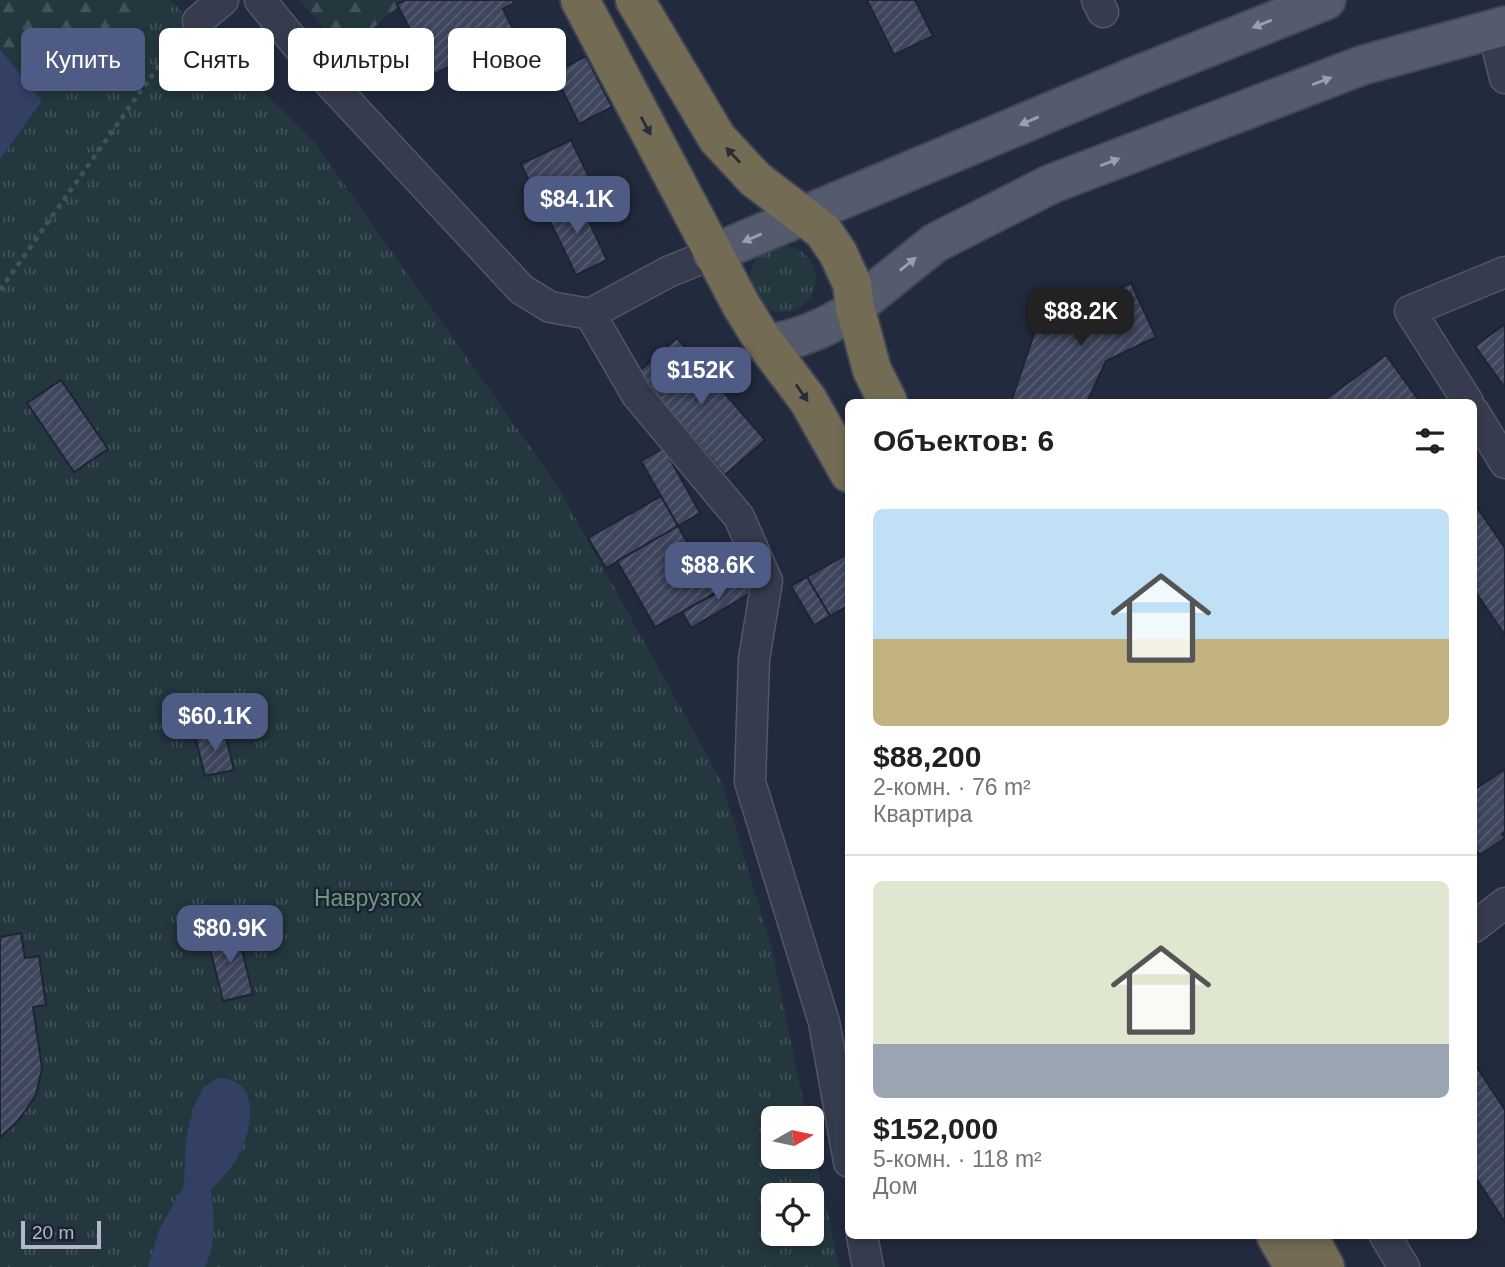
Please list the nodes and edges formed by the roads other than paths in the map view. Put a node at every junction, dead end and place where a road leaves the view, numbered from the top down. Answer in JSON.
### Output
{"nodes":[{"id":1,"x":223,"y":0,"type":"edge"},
{"id":2,"x":260,"y":0,"type":"edge"},
{"id":3,"x":580,"y":0,"type":"edge"},
{"id":4,"x":635,"y":0,"type":"edge"},
{"id":5,"x":1326,"y":0,"type":"edge"},
{"id":6,"x":198,"y":21,"type":"road end"},
{"id":7,"x":1499,"y":27,"type":"edge"},
{"id":8,"x":1505,"y":78,"type":"edge"},
{"id":9,"x":802,"y":216,"type":"junction"},
{"id":10,"x":712,"y":254,"type":"junction"},
{"id":11,"x":1505,"y":272,"type":"edge"},
{"id":12,"x":855,"y":307,"type":"junction"},
{"id":13,"x":590,"y":314,"type":"junction"},
{"id":14,"x":767,"y":344,"type":"junction"},
{"id":15,"x":886,"y":399,"type":"edge"},
{"id":16,"x":1466,"y":399,"type":"edge"},
{"id":17,"x":1477,"y":417,"type":"edge"},
{"id":18,"x":1505,"y":463,"type":"edge"},
{"id":19,"x":845,"y":466,"type":"edge"},
{"id":20,"x":1505,"y":903,"type":"edge"},
{"id":21,"x":1477,"y":925,"type":"edge"},
{"id":22,"x":845,"y":1140,"type":"edge"},
{"id":23,"x":863,"y":1239,"type":"edge"},
{"id":24,"x":1278,"y":1239,"type":"edge"},
{"id":25,"x":1310,"y":1239,"type":"edge"},
{"id":26,"x":1387,"y":1239,"type":"edge"},
{"id":27,"x":868,"y":1267,"type":"edge"},
{"id":28,"x":1294,"y":1267,"type":"edge"},
{"id":29,"x":1325,"y":1267,"type":"edge"},
{"id":30,"x":1404,"y":1267,"type":"edge"}],
"edges":[{"from":1,"to":6,"type":"street"},
{"from":2,"to":13,"type":"street"},
{"from":3,"to":10,"type":"highway","one_way":true},
{"from":9,"to":4,"type":"highway","one_way":true},
{"from":5,"to":9,"type":"main road","one_way":true},
{"from":7,"to":8,"type":"street"},
{"from":12,"to":7,"type":"main road","one_way":true},
{"from":9,"to":10,"type":"main road","one_way":true},
{"from":9,"to":12,"type":"highway"},
{"from":10,"to":13,"type":"street"},
{"from":10,"to":14,"type":"highway"},
{"from":11,"to":16,"type":"street"},
{"from":12,"to":14,"type":"main road"},
{"from":12,"to":15,"type":"highway"},
{"from":13,"to":22,"type":"street"},
{"from":14,"to":19,"type":"highway","one_way":true},
{"from":17,"to":18,"type":"street"},
{"from":20,"to":21,"type":"street"},
{"from":23,"to":27,"type":"street"},
{"from":24,"to":28,"type":"highway"},
{"from":25,"to":29,"type":"highway"},
{"from":26,"to":30,"type":"street"}]}
